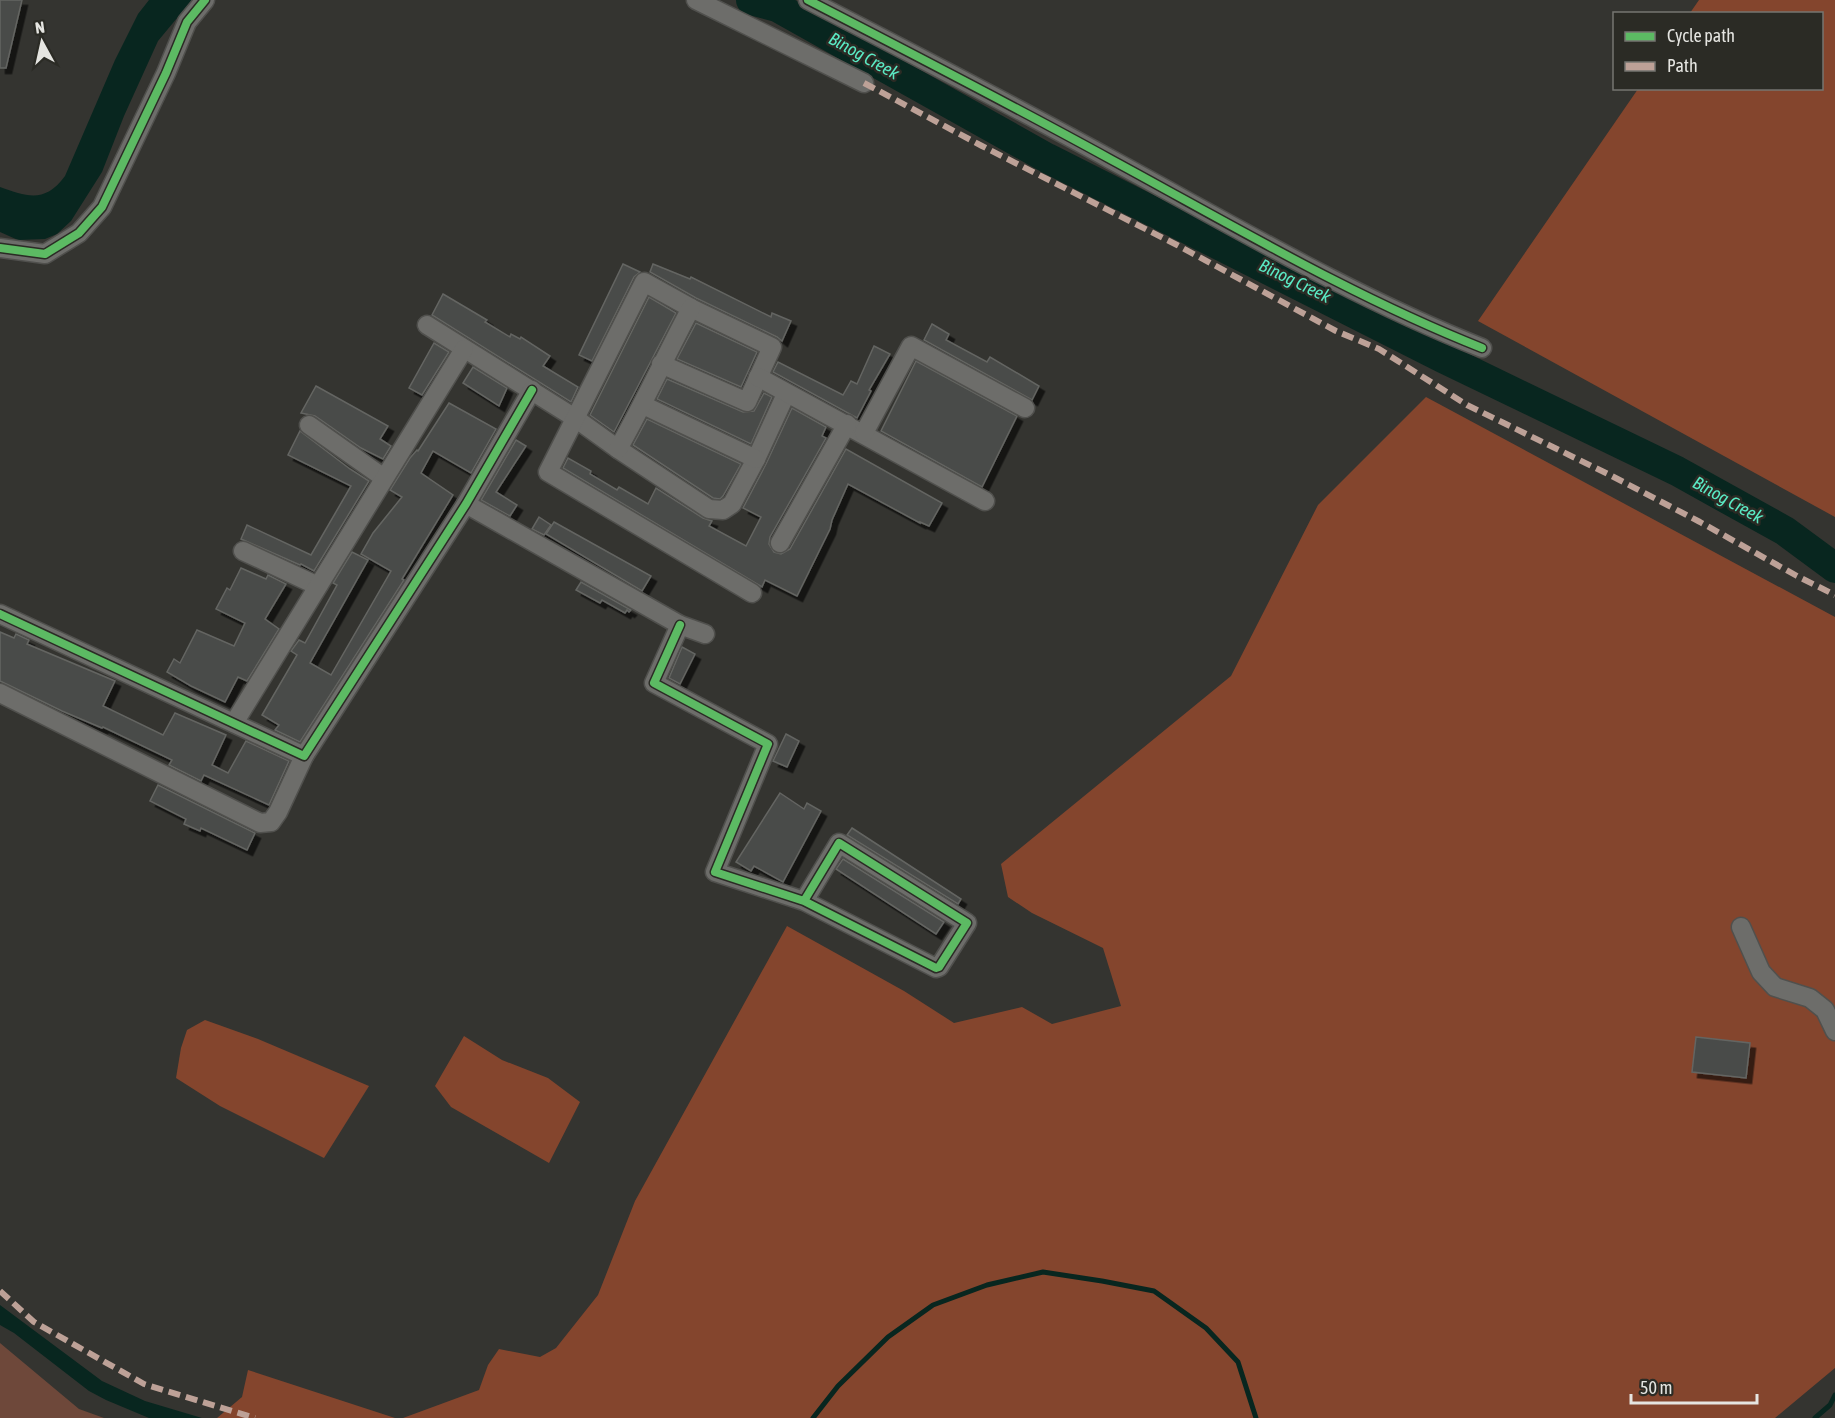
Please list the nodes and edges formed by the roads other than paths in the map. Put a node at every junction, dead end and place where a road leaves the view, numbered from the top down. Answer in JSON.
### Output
{"nodes":[{"id":1,"x":205,"y":0,"type":"edge"},
{"id":2,"x":696,"y":0,"type":"edge"},
{"id":3,"x":808,"y":0,"type":"edge"},
{"id":4,"x":864,"y":83,"type":"dead end"},
{"id":5,"x":0,"y":248,"type":"edge"},
{"id":6,"x":692,"y":308,"type":"junction"},
{"id":7,"x":427,"y":325,"type":"dead end"},
{"id":8,"x":1482,"y":348,"type":"dead end"},
{"id":9,"x":464,"y":349,"type":"junction"},
{"id":10,"x":661,"y":364,"type":"junction"},
{"id":11,"x":758,"y":377,"type":"junction"},
{"id":12,"x":531,"y":390,"type":"junction"},
{"id":13,"x":786,"y":394,"type":"junction"},
{"id":14,"x":643,"y":405,"type":"junction"},
{"id":15,"x":1025,"y":408,"type":"dead end"},
{"id":16,"x":575,"y":418,"type":"junction"},
{"id":17,"x":847,"y":424,"type":"junction"},
{"id":18,"x":309,"y":425,"type":"dead end"},
{"id":19,"x":864,"y":434,"type":"junction"},
{"id":20,"x":618,"y":449,"type":"junction"},
{"id":21,"x":756,"y":459,"type":"junction"},
{"id":22,"x":384,"y":478,"type":"junction"},
{"id":23,"x":985,"y":501,"type":"dead end"},
{"id":24,"x":466,"y":504,"type":"junction"},
{"id":25,"x":780,"y":543,"type":"dead end"},
{"id":26,"x":243,"y":551,"type":"dead end"},
{"id":27,"x":318,"y":586,"type":"junction"},
{"id":28,"x":752,"y":593,"type":"dead end"},
{"id":29,"x":0,"y":614,"type":"edge"},
{"id":30,"x":680,"y":625,"type":"junction"},
{"id":31,"x":705,"y":634,"type":"dead end"},
{"id":32,"x":0,"y":693,"type":"edge"},
{"id":33,"x":234,"y":723,"type":"junction"},
{"id":34,"x":304,"y":756,"type":"junction"},
{"id":35,"x":804,"y":901,"type":"junction"},
{"id":36,"x":1741,"y":927,"type":"dead end"},
{"id":37,"x":1835,"y":1031,"type":"edge"}],
"edges":[{"from":1,"to":5,"type":"street"},
{"from":2,"to":4,"type":"street"},
{"from":3,"to":8,"type":"street"},
{"from":6,"to":10,"type":"street"},
{"from":6,"to":11,"type":"street"},
{"from":6,"to":16,"type":"street"},
{"from":7,"to":9,"type":"street"},
{"from":9,"to":12,"type":"street"},
{"from":9,"to":22,"type":"street"},
{"from":10,"to":11,"type":"street"},
{"from":10,"to":14,"type":"street"},
{"from":11,"to":13,"type":"street"},
{"from":12,"to":16,"type":"street"},
{"from":12,"to":24,"type":"street"},
{"from":13,"to":17,"type":"street"},
{"from":13,"to":21,"type":"street"},
{"from":14,"to":20,"type":"street"},
{"from":14,"to":21,"type":"street"},
{"from":15,"to":19,"type":"street"},
{"from":16,"to":20,"type":"street"},
{"from":16,"to":28,"type":"street"},
{"from":17,"to":19,"type":"street"},
{"from":17,"to":25,"type":"street"},
{"from":18,"to":22,"type":"street"},
{"from":19,"to":23,"type":"street"},
{"from":20,"to":21,"type":"street"},
{"from":22,"to":27,"type":"street"},
{"from":24,"to":30,"type":"street"},
{"from":24,"to":34,"type":"street"},
{"from":26,"to":27,"type":"street"},
{"from":27,"to":33,"type":"street"},
{"from":29,"to":33,"type":"street"},
{"from":30,"to":31,"type":"street"},
{"from":30,"to":35,"type":"street"},
{"from":32,"to":34,"type":"street"},
{"from":33,"to":34,"type":"street"},
{"from":35,"to":35,"type":"street"},
{"from":36,"to":37,"type":"street"}]}
